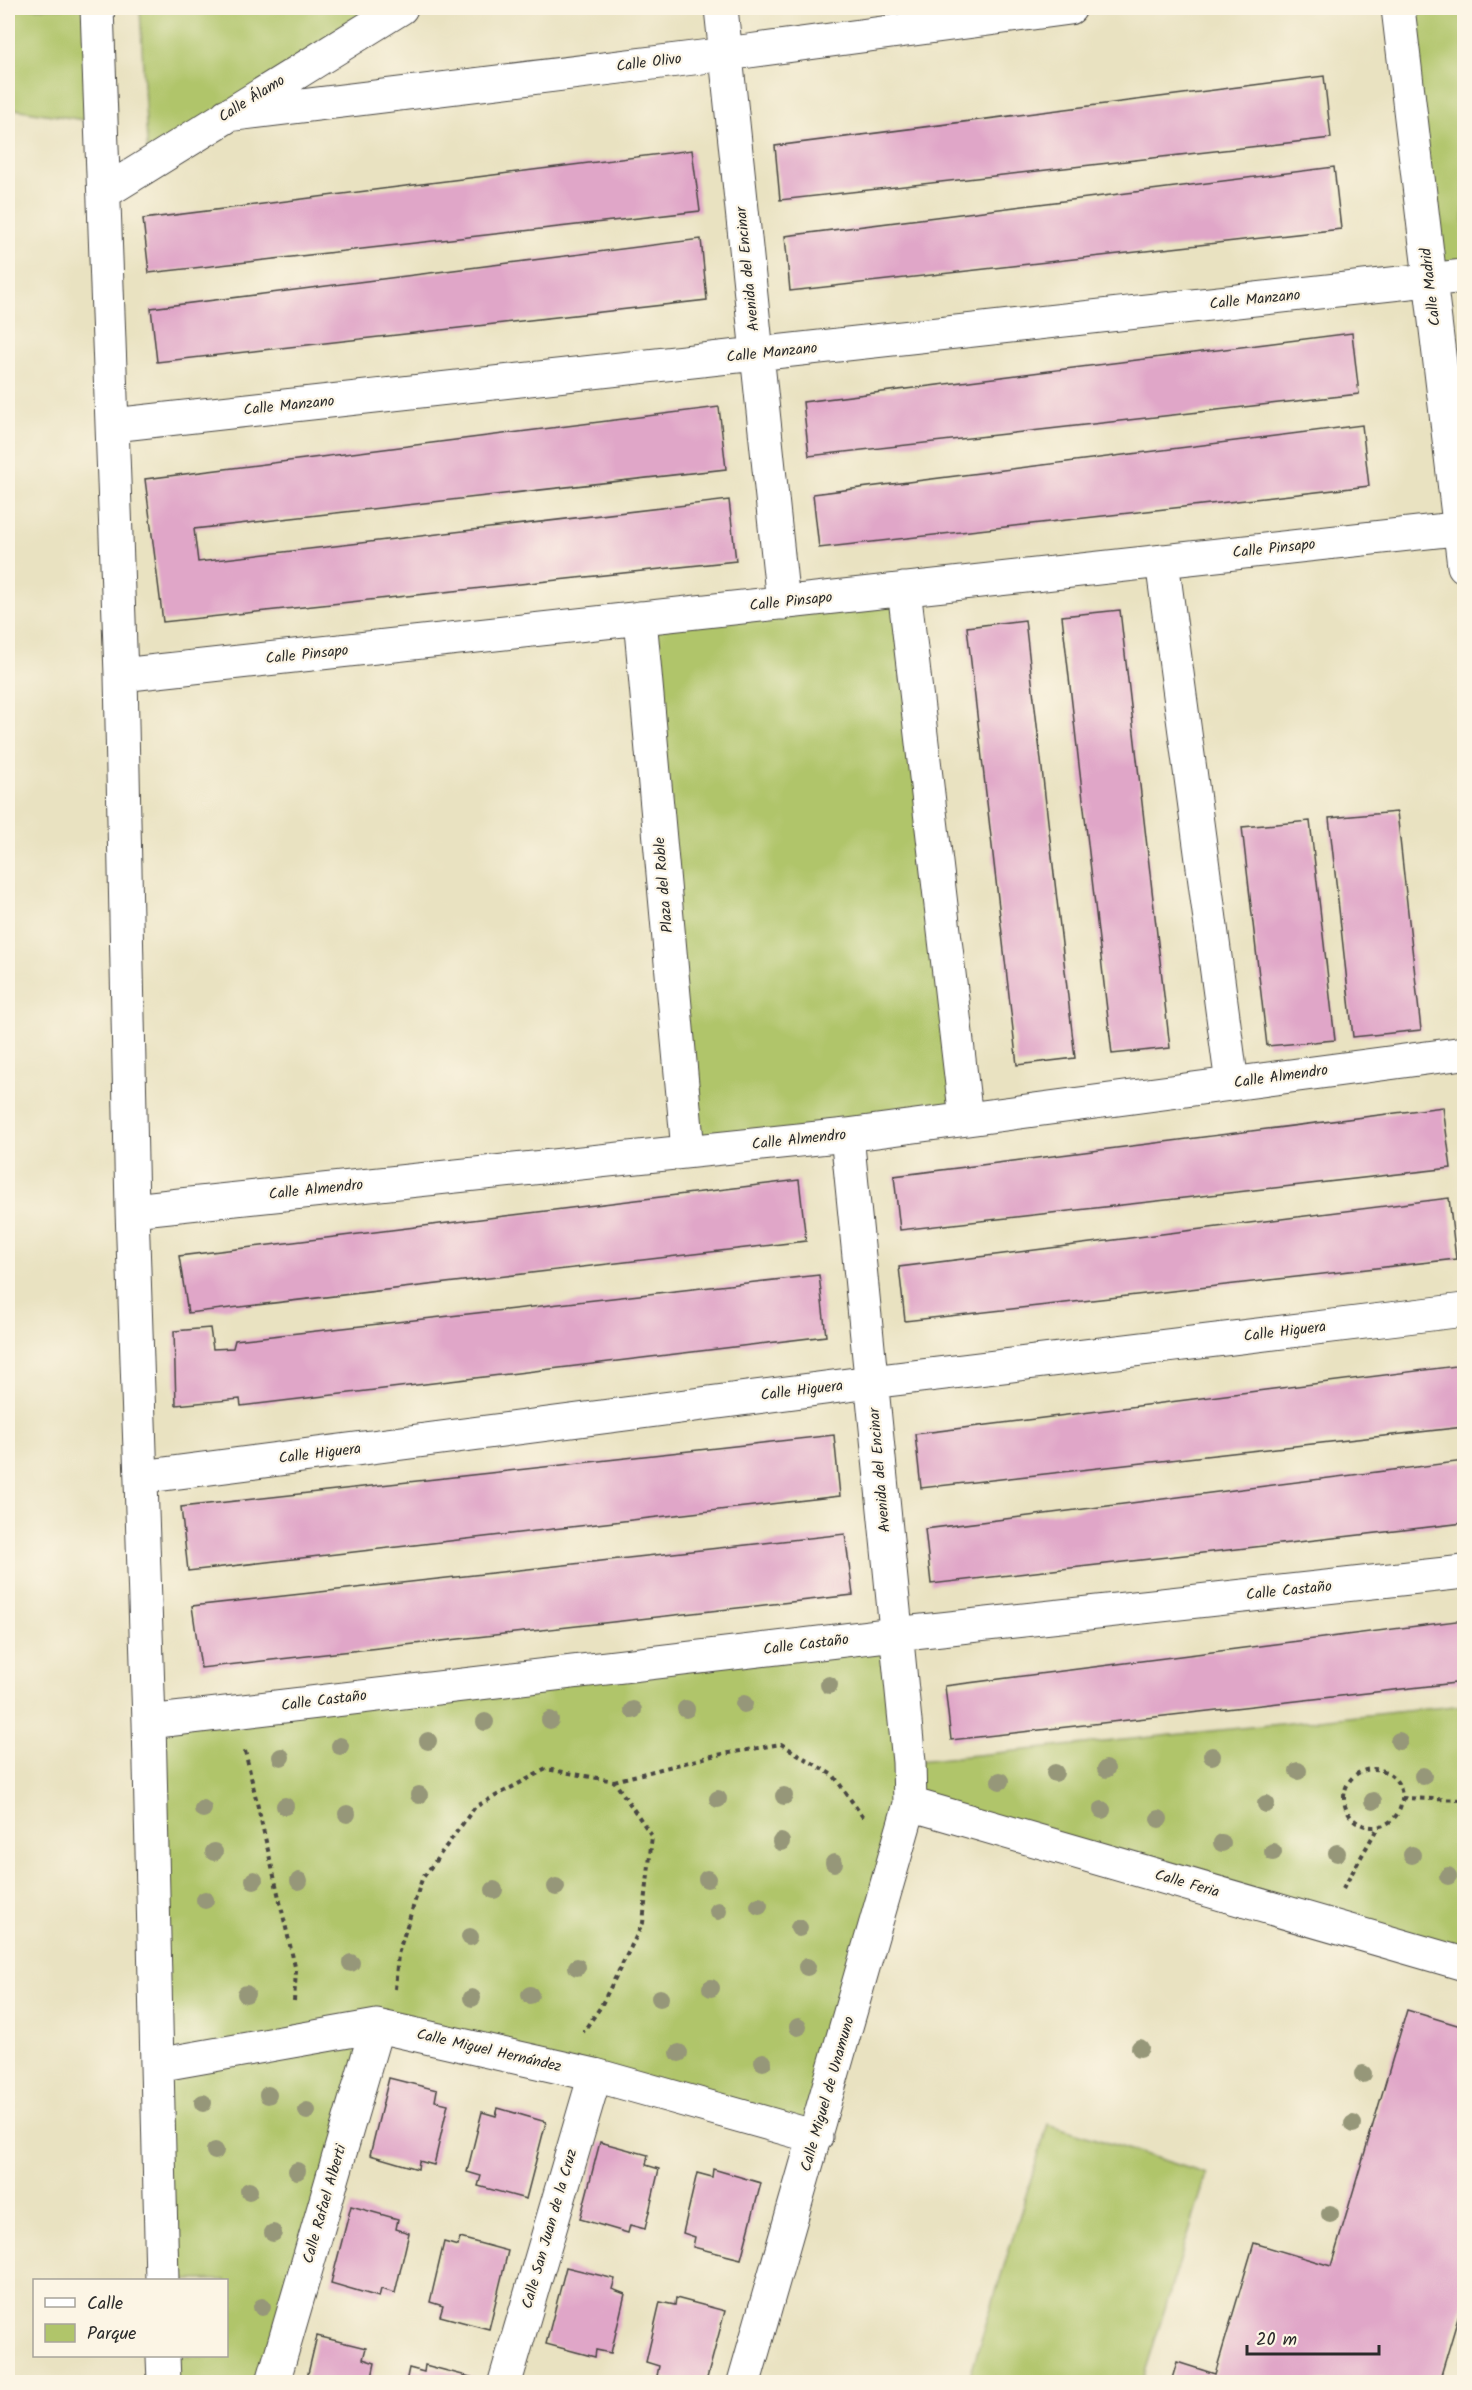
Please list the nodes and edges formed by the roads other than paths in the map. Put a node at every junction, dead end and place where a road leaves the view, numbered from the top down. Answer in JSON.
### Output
{"nodes":[{"id":1,"x":97,"y":8,"type":"edge"},
{"id":2,"x":401,"y":8,"type":"edge"},
{"id":3,"x":721,"y":8,"type":"edge"},
{"id":4,"x":1070,"y":8,"type":"edge"},
{"id":5,"x":1398,"y":8,"type":"edge"},
{"id":6,"x":726,"y":54,"type":"junction"},
{"id":7,"x":227,"y":115,"type":"junction"},
{"id":8,"x":105,"y":192,"type":"junction"},
{"id":9,"x":1464,"y":276,"type":"edge"},
{"id":10,"x":1430,"y":280,"type":"junction"},
{"id":11,"x":757,"y":355,"type":"junction"},
{"id":12,"x":1455,"y":408,"type":"edge"},
{"id":13,"x":113,"y":426,"type":"junction"},
{"id":14,"x":1462,"y":528,"type":"edge"},
{"id":15,"x":1162,"y":561,"type":"junction"},
{"id":16,"x":1464,"y":566,"type":"edge"},
{"id":17,"x":904,"y":589,"type":"junction"},
{"id":18,"x":783,"y":603,"type":"junction"},
{"id":19,"x":640,"y":618,"type":"junction"},
{"id":20,"x":121,"y":675,"type":"junction"},
{"id":21,"x":1464,"y":1053,"type":"edge"},
{"id":22,"x":1232,"y":1084,"type":"junction"},
{"id":23,"x":966,"y":1119,"type":"junction"},
{"id":24,"x":847,"y":1135,"type":"junction"},
{"id":25,"x":688,"y":1151,"type":"junction"},
{"id":26,"x":132,"y":1210,"type":"junction"},
{"id":27,"x":1464,"y":1310,"type":"edge"},
{"id":28,"x":871,"y":1382,"type":"junction"},
{"id":29,"x":141,"y":1477,"type":"junction"},
{"id":30,"x":1464,"y":1572,"type":"edge"},
{"id":31,"x":896,"y":1634,"type":"junction"},
{"id":32,"x":149,"y":1722,"type":"junction"},
{"id":33,"x":910,"y":1804,"type":"junction"},
{"id":34,"x":1464,"y":1964,"type":"edge"},
{"id":35,"x":385,"y":2028,"type":"junction"},
{"id":36,"x":157,"y":2065,"type":"junction"},
{"id":37,"x":595,"y":2075,"type":"junction"},
{"id":38,"x":816,"y":2137,"type":"junction"},
{"id":39,"x":162,"y":2279,"type":"edge"},
{"id":40,"x":163,"y":2357,"type":"edge"},
{"id":41,"x":164,"y":2382,"type":"edge"},
{"id":42,"x":273,"y":2382,"type":"edge"},
{"id":43,"x":505,"y":2382,"type":"edge"},
{"id":44,"x":744,"y":2382,"type":"edge"}],
"edges":[{"from":1,"to":8,"type":"street"},
{"from":2,"to":7,"type":"street","name":"Calle Álamo"},
{"from":3,"to":6,"type":"street","name":"Avenida del Encinar"},
{"from":4,"to":6,"type":"street","name":"Calle Olivo"},
{"from":5,"to":10,"type":"street","name":"Calle Madrid"},
{"from":6,"to":7,"type":"street","name":"Calle Olivo"},
{"from":6,"to":11,"type":"street","name":"Avenida del Encinar"},
{"from":7,"to":8,"type":"street","name":"Calle Álamo"},
{"from":8,"to":13,"type":"street"},
{"from":9,"to":10,"type":"street","name":"Calle Manzano"},
{"from":10,"to":11,"type":"street","name":"Calle Manzano"},
{"from":10,"to":12,"type":"street","name":"Calle Madrid"},
{"from":11,"to":13,"type":"street","name":"Calle Manzano"},
{"from":11,"to":18,"type":"street","name":"Avenida del Encinar"},
{"from":12,"to":14,"type":"street","name":"Calle Madrid"},
{"from":13,"to":20,"type":"street"},
{"from":14,"to":15,"type":"street","name":"Calle Pinsapo"},
{"from":14,"to":16,"type":"street","name":"Calle Madrid"},
{"from":15,"to":17,"type":"street","name":"Calle Pinsapo"},
{"from":15,"to":22,"type":"street"},
{"from":17,"to":18,"type":"street","name":"Calle Pinsapo"},
{"from":17,"to":23,"type":"street"},
{"from":18,"to":19,"type":"street","name":"Calle Pinsapo"},
{"from":19,"to":20,"type":"street","name":"Calle Pinsapo"},
{"from":19,"to":25,"type":"street","name":"Plaza del Roble"},
{"from":20,"to":26,"type":"street"},
{"from":21,"to":22,"type":"street","name":"Calle Almendro"},
{"from":22,"to":23,"type":"street","name":"Calle Almendro"},
{"from":23,"to":24,"type":"street","name":"Calle Almendro"},
{"from":24,"to":25,"type":"street","name":"Calle Almendro"},
{"from":24,"to":28,"type":"street","name":"Avenida del Encinar"},
{"from":25,"to":26,"type":"street","name":"Calle Almendro"},
{"from":26,"to":29,"type":"street"},
{"from":27,"to":28,"type":"street","name":"Calle Higuera"},
{"from":28,"to":29,"type":"street","name":"Calle Higuera"},
{"from":28,"to":31,"type":"street","name":"Avenida del Encinar"},
{"from":29,"to":32,"type":"street"},
{"from":30,"to":31,"type":"street","name":"Calle Castaño"},
{"from":31,"to":32,"type":"street","name":"Calle Castaño"},
{"from":31,"to":33,"type":"street","name":"Avenida del Encinar"},
{"from":32,"to":36,"type":"street"},
{"from":33,"to":34,"type":"street","name":"Calle Feria"},
{"from":33,"to":38,"type":"street","name":"Calle Miguel de Unamuno"},
{"from":35,"to":36,"type":"street","name":"Calle Miguel Hernández"},
{"from":35,"to":37,"type":"street","name":"Calle Miguel Hernández"},
{"from":35,"to":42,"type":"street","name":"Calle Rafael Alberti"},
{"from":36,"to":39,"type":"street"},
{"from":37,"to":38,"type":"street","name":"Calle Miguel Hernández"},
{"from":37,"to":43,"type":"street","name":"Calle San Juan de la Cruz"},
{"from":38,"to":44,"type":"street","name":"Calle Miguel de Unamuno"},
{"from":40,"to":41,"type":"street"}]}
